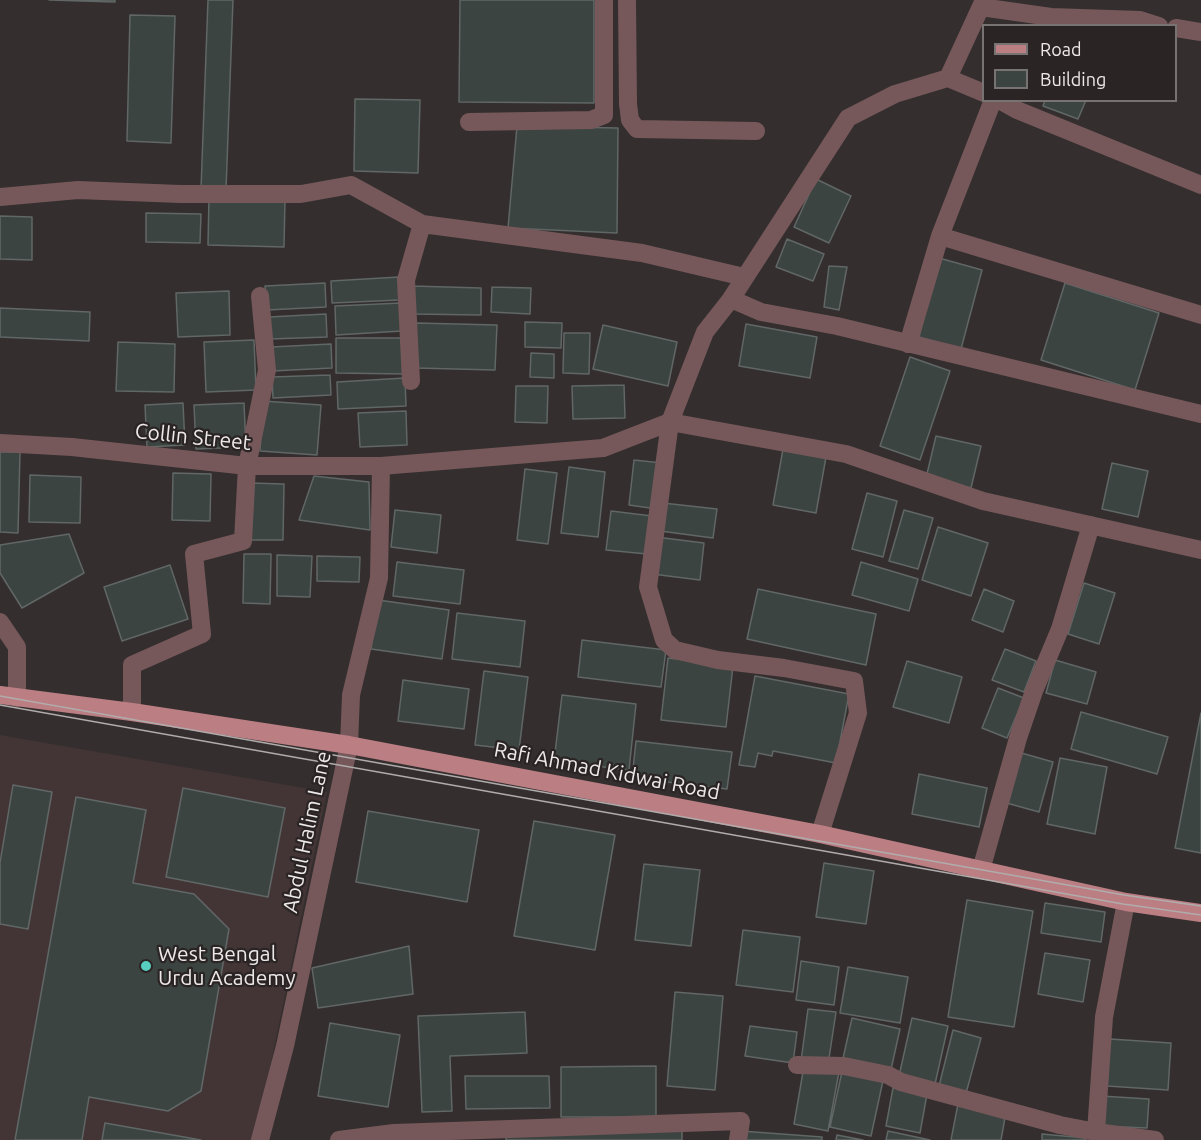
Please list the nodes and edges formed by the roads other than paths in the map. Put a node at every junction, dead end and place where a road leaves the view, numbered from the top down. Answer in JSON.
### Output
{"nodes":[{"id":1,"x":604,"y":0,"type":"edge"},
{"id":2,"x":627,"y":0,"type":"edge"},
{"id":3,"x":982,"y":4,"type":"edge"},
{"id":4,"x":1153,"y":24,"type":"edge"},
{"id":5,"x":1177,"y":28,"type":"edge"},
{"id":6,"x":1201,"y":32,"type":"edge"},
{"id":7,"x":948,"y":78,"type":"junction"},
{"id":8,"x":982,"y":92,"type":"edge"},
{"id":9,"x":992,"y":102,"type":"edge"},
{"id":10,"x":1003,"y":102,"type":"edge"},
{"id":11,"x":469,"y":122,"type":"dead end"},
{"id":12,"x":756,"y":131,"type":"dead end"},
{"id":13,"x":1201,"y":185,"type":"edge"},
{"id":14,"x":0,"y":197,"type":"edge"},
{"id":15,"x":422,"y":224,"type":"junction"},
{"id":16,"x":940,"y":236,"type":"junction"},
{"id":17,"x":744,"y":277,"type":"junction"},
{"id":18,"x":260,"y":296,"type":"dead end"},
{"id":19,"x":730,"y":299,"type":"junction"},
{"id":20,"x":1201,"y":315,"type":"edge"},
{"id":21,"x":908,"y":344,"type":"junction"},
{"id":22,"x":411,"y":381,"type":"dead end"},
{"id":23,"x":1201,"y":414,"type":"edge"},
{"id":24,"x":670,"y":422,"type":"junction"},
{"id":25,"x":0,"y":443,"type":"edge"},
{"id":26,"x":248,"y":466,"type":"junction"},
{"id":27,"x":381,"y":466,"type":"junction"},
{"id":28,"x":1091,"y":525,"type":"junction"},
{"id":29,"x":1201,"y":550,"type":"edge"},
{"id":30,"x":0,"y":622,"type":"edge"},
{"id":31,"x":9,"y":696,"type":"edge"},
{"id":32,"x":132,"y":712,"type":"junction"},
{"id":33,"x":349,"y":745,"type":"junction"},
{"id":34,"x":820,"y":834,"type":"junction"},
{"id":35,"x":981,"y":870,"type":"junction"},
{"id":36,"x":1126,"y":902,"type":"junction"},
{"id":37,"x":1201,"y":914,"type":"edge"},
{"id":38,"x":797,"y":1065,"type":"dead end"},
{"id":39,"x":1096,"y":1132,"type":"junction"},
{"id":40,"x":260,"y":1140,"type":"edge"},
{"id":41,"x":339,"y":1140,"type":"edge"},
{"id":42,"x":738,"y":1140,"type":"edge"},
{"id":43,"x":1155,"y":1140,"type":"edge"}],
"edges":[{"from":1,"to":11,"type":"street"},
{"from":2,"to":12,"type":"street"},
{"from":3,"to":4,"type":"street"},
{"from":3,"to":7,"type":"street"},
{"from":5,"to":6,"type":"street"},
{"from":7,"to":8,"type":"street"},
{"from":7,"to":17,"type":"street"},
{"from":9,"to":16,"type":"street"},
{"from":10,"to":13,"type":"street"},
{"from":14,"to":15,"type":"street"},
{"from":15,"to":17,"type":"street"},
{"from":15,"to":22,"type":"street"},
{"from":16,"to":20,"type":"street"},
{"from":16,"to":21,"type":"street"},
{"from":17,"to":19,"type":"street"},
{"from":18,"to":26,"type":"street"},
{"from":19,"to":21,"type":"street"},
{"from":19,"to":24,"type":"street"},
{"from":21,"to":23,"type":"street"},
{"from":24,"to":27,"type":"street","name":"Collin Street"},
{"from":24,"to":28,"type":"street"},
{"from":24,"to":34,"type":"street"},
{"from":25,"to":26,"type":"street","name":"Collin Street"},
{"from":26,"to":27,"type":"street","name":"Collin Street"},
{"from":26,"to":32,"type":"street"},
{"from":27,"to":33,"type":"street"},
{"from":28,"to":29,"type":"street"},
{"from":28,"to":35,"type":"street"},
{"from":30,"to":31,"type":"street"},
{"from":31,"to":32,"type":"main road","name":"Rafi Ahmad Kidwai Road"},
{"from":32,"to":33,"type":"main road","name":"Rafi Ahmad Kidwai Road"},
{"from":33,"to":34,"type":"main road","name":"Rafi Ahmad Kidwai Road"},
{"from":33,"to":40,"type":"street","name":"Abdul Halim Lane"},
{"from":34,"to":35,"type":"main road","name":"Rafi Ahmad Kidwai Road"},
{"from":35,"to":36,"type":"main road","name":"Rafi Ahmad Kidwai Road"},
{"from":36,"to":37,"type":"main road","name":"Rafi Ahmad Kidwai Road"},
{"from":36,"to":39,"type":"street"},
{"from":38,"to":39,"type":"street"},
{"from":39,"to":43,"type":"street"},
{"from":41,"to":42,"type":"street"}]}
